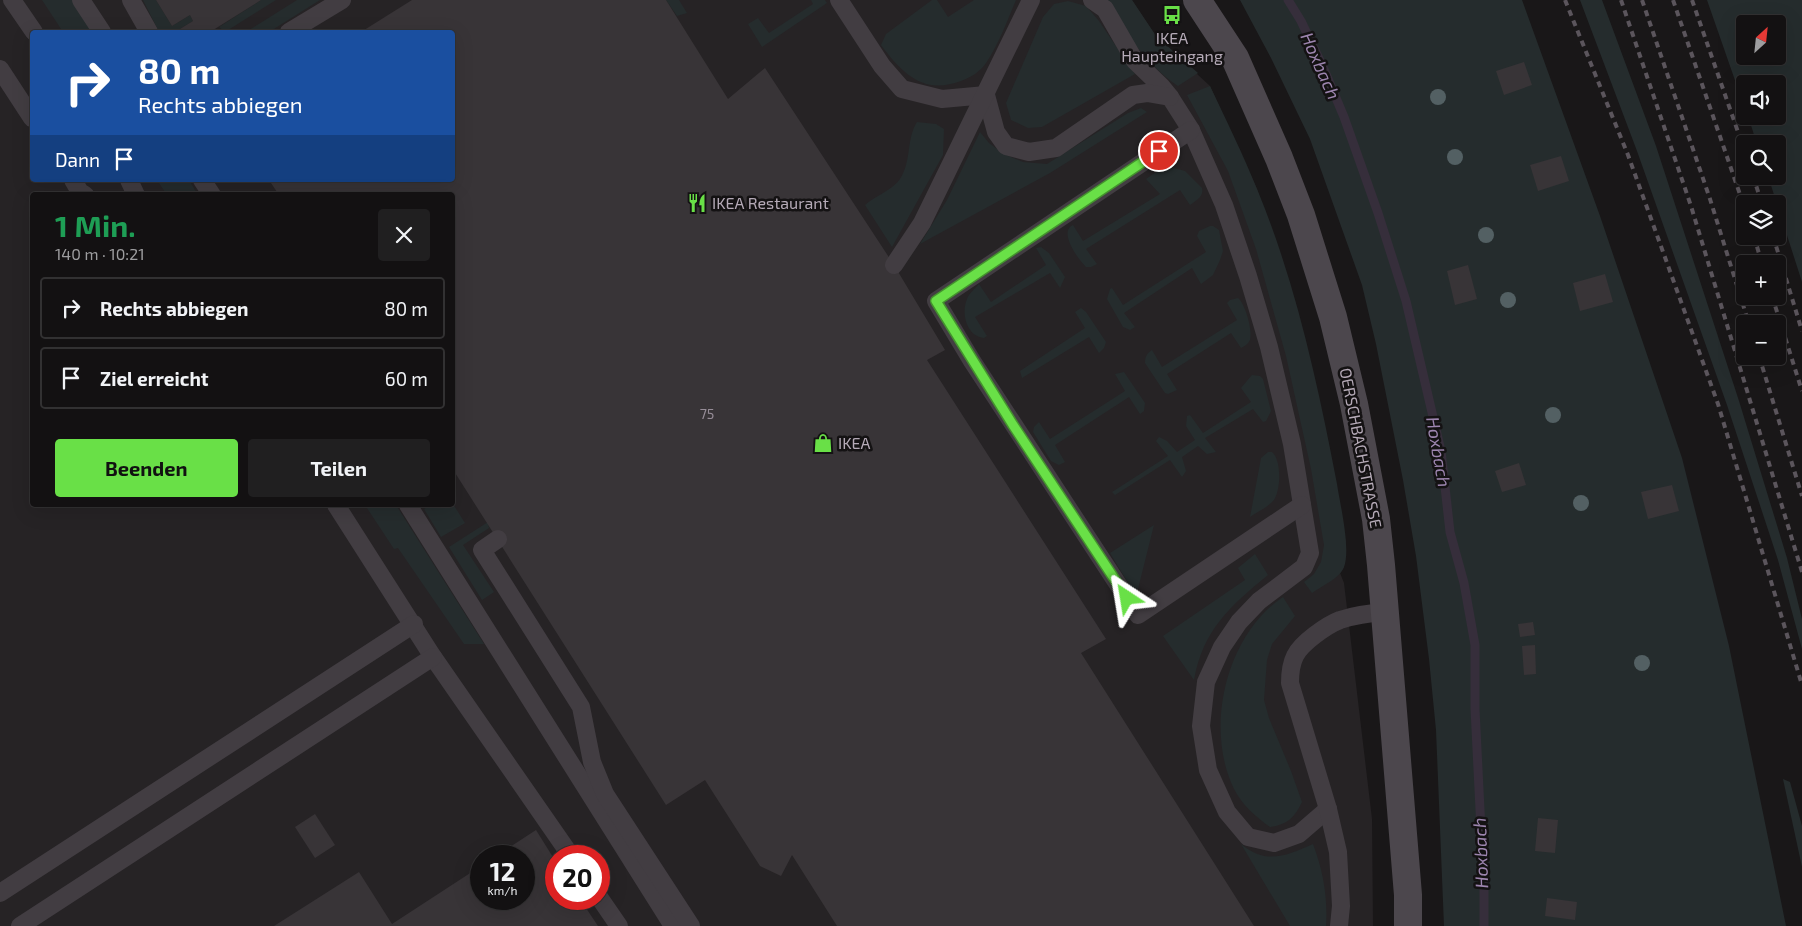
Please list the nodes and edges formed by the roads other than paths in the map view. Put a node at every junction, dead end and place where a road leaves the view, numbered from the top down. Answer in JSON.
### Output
{"nodes":[{"id":1,"x":12,"y":0,"type":"edge"},
{"id":2,"x":81,"y":0,"type":"edge"},
{"id":3,"x":131,"y":0,"type":"edge"},
{"id":4,"x":342,"y":0,"type":"edge"},
{"id":5,"x":839,"y":0,"type":"edge"},
{"id":6,"x":1092,"y":0,"type":"edge"},
{"id":7,"x":1197,"y":0,"type":"edge"},
{"id":8,"x":1034,"y":1,"type":"edge"},
{"id":9,"x":33,"y":30,"type":"edge"},
{"id":10,"x":101,"y":30,"type":"edge"},
{"id":11,"x":148,"y":30,"type":"edge"},
{"id":12,"x":292,"y":30,"type":"edge"},
{"id":13,"x":0,"y":69,"type":"edge"},
{"id":14,"x":986,"y":95,"type":"junction"},
{"id":15,"x":1170,"y":98,"type":"junction"},
{"id":16,"x":30,"y":115,"type":"edge"},
{"id":17,"x":1191,"y":130,"type":"junction"},
{"id":18,"x":894,"y":265,"type":"dead end"},
{"id":19,"x":1302,"y":505,"type":"junction"},
{"id":20,"x":337,"y":507,"type":"edge"},
{"id":21,"x":409,"y":507,"type":"edge"},
{"id":22,"x":498,"y":539,"type":"dead end"},
{"id":23,"x":1386,"y":612,"type":"junction"},
{"id":24,"x":414,"y":624,"type":"junction"},
{"id":25,"x":434,"y":657,"type":"junction"},
{"id":26,"x":1328,"y":809,"type":"junction"},
{"id":27,"x":563,"y":845,"type":"edge"},
{"id":28,"x":0,"y":893,"type":"edge"},
{"id":29,"x":608,"y":910,"type":"edge"},
{"id":30,"x":20,"y":926,"type":"edge"},
{"id":31,"x":619,"y":926,"type":"edge"},
{"id":32,"x":673,"y":926,"type":"edge"},
{"id":33,"x":691,"y":926,"type":"edge"},
{"id":34,"x":1340,"y":926,"type":"edge"},
{"id":35,"x":1408,"y":926,"type":"edge"}],
"edges":[{"from":1,"to":9,"type":"lane"},
{"from":2,"to":10,"type":"lane"},
{"from":3,"to":11,"type":"lane"},
{"from":4,"to":12,"type":"lane"},
{"from":5,"to":14,"type":"lane"},
{"from":6,"to":15,"type":"lane"},
{"from":7,"to":23,"type":"main road","name":"OERSCHBACHSTRASSE"},
{"from":8,"to":14,"type":"lane"},
{"from":13,"to":16,"type":"lane"},
{"from":14,"to":15,"type":"lane"},
{"from":14,"to":18,"type":"lane"},
{"from":15,"to":17,"type":"lane"},
{"from":17,"to":19,"type":"lane"},
{"from":17,"to":19,"type":"lane"},
{"from":19,"to":26,"type":"lane"},
{"from":20,"to":24,"type":"lane"},
{"from":21,"to":32,"type":"lane"},
{"from":22,"to":33,"type":"lane"},
{"from":23,"to":26,"type":"lane"},
{"from":23,"to":35,"type":"main road","name":"OERSCHBACHSTRASSE"},
{"from":24,"to":25,"type":"lane"},
{"from":24,"to":28,"type":"lane"},
{"from":25,"to":27,"type":"lane"},
{"from":25,"to":30,"type":"lane"},
{"from":26,"to":34,"type":"lane"},
{"from":29,"to":31,"type":"lane"}]}
